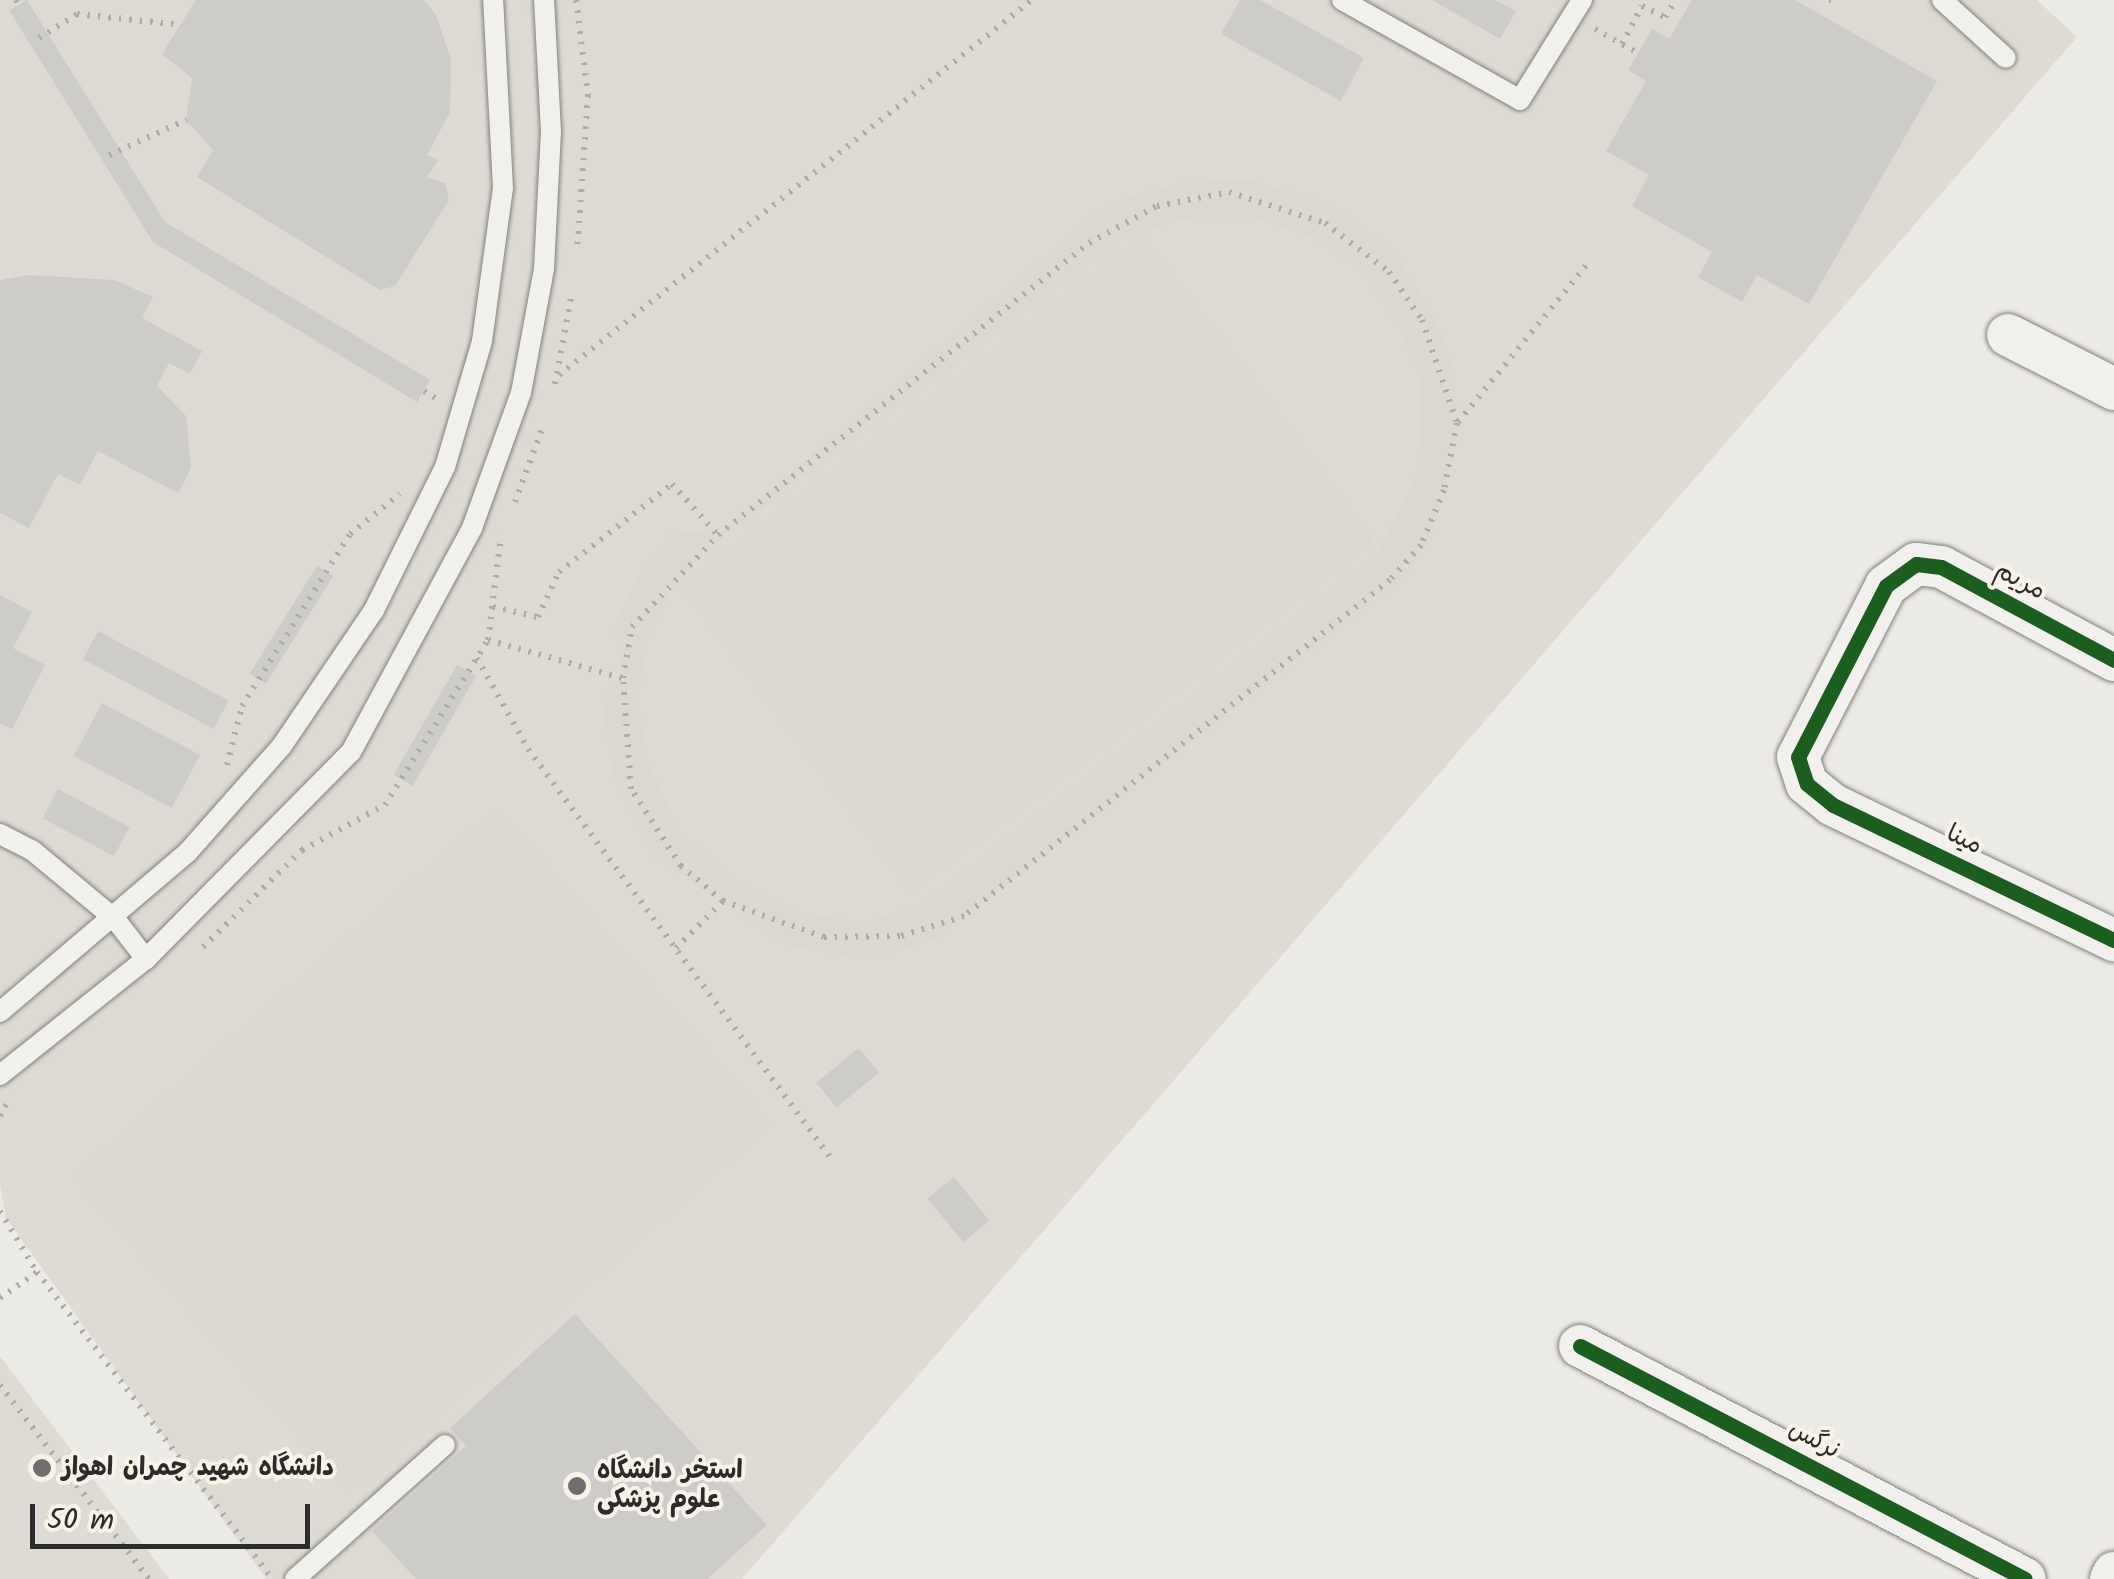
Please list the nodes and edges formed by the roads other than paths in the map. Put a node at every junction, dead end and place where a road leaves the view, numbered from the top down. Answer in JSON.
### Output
{"nodes":[{"id":1,"x":493,"y":0,"type":"edge"},
{"id":2,"x":544,"y":0,"type":"edge"},
{"id":3,"x":1342,"y":0,"type":"edge"},
{"id":4,"x":1942,"y":0,"type":"edge"},
{"id":5,"x":1577,"y":8,"type":"edge"},
{"id":6,"x":2006,"y":58,"type":"dead end"},
{"id":7,"x":2008,"y":335,"type":"dead end"},
{"id":8,"x":2114,"y":389,"type":"edge"},
{"id":9,"x":2114,"y":660,"type":"edge"},
{"id":10,"x":1800,"y":774,"type":"joint"},
{"id":11,"x":0,"y":834,"type":"edge"},
{"id":12,"x":115,"y":919,"type":"junction"},
{"id":13,"x":2114,"y":940,"type":"edge"},
{"id":14,"x":146,"y":959,"type":"junction"},
{"id":15,"x":0,"y":1012,"type":"edge"},
{"id":16,"x":0,"y":1075,"type":"edge"},
{"id":17,"x":1580,"y":1346,"type":"dead end"},
{"id":18,"x":445,"y":1445,"type":"dead end"},
{"id":19,"x":295,"y":1579,"type":"edge"},
{"id":20,"x":2026,"y":1579,"type":"edge"}],
"edges":[{"from":1,"to":12,"type":"lane"},
{"from":2,"to":14,"type":"lane"},
{"from":3,"to":5,"type":"lane"},
{"from":4,"to":6,"type":"lane"},
{"from":7,"to":8,"type":"street"},
{"from":9,"to":10,"type":"street","name":"مریم"},
{"from":10,"to":13,"type":"street","name":"مینا"},
{"from":11,"to":12,"type":"lane"},
{"from":12,"to":14,"type":"lane"},
{"from":12,"to":15,"type":"lane"},
{"from":14,"to":16,"type":"lane"},
{"from":17,"to":20,"type":"street","name":"نرگس"},
{"from":18,"to":19,"type":"lane"}]}
